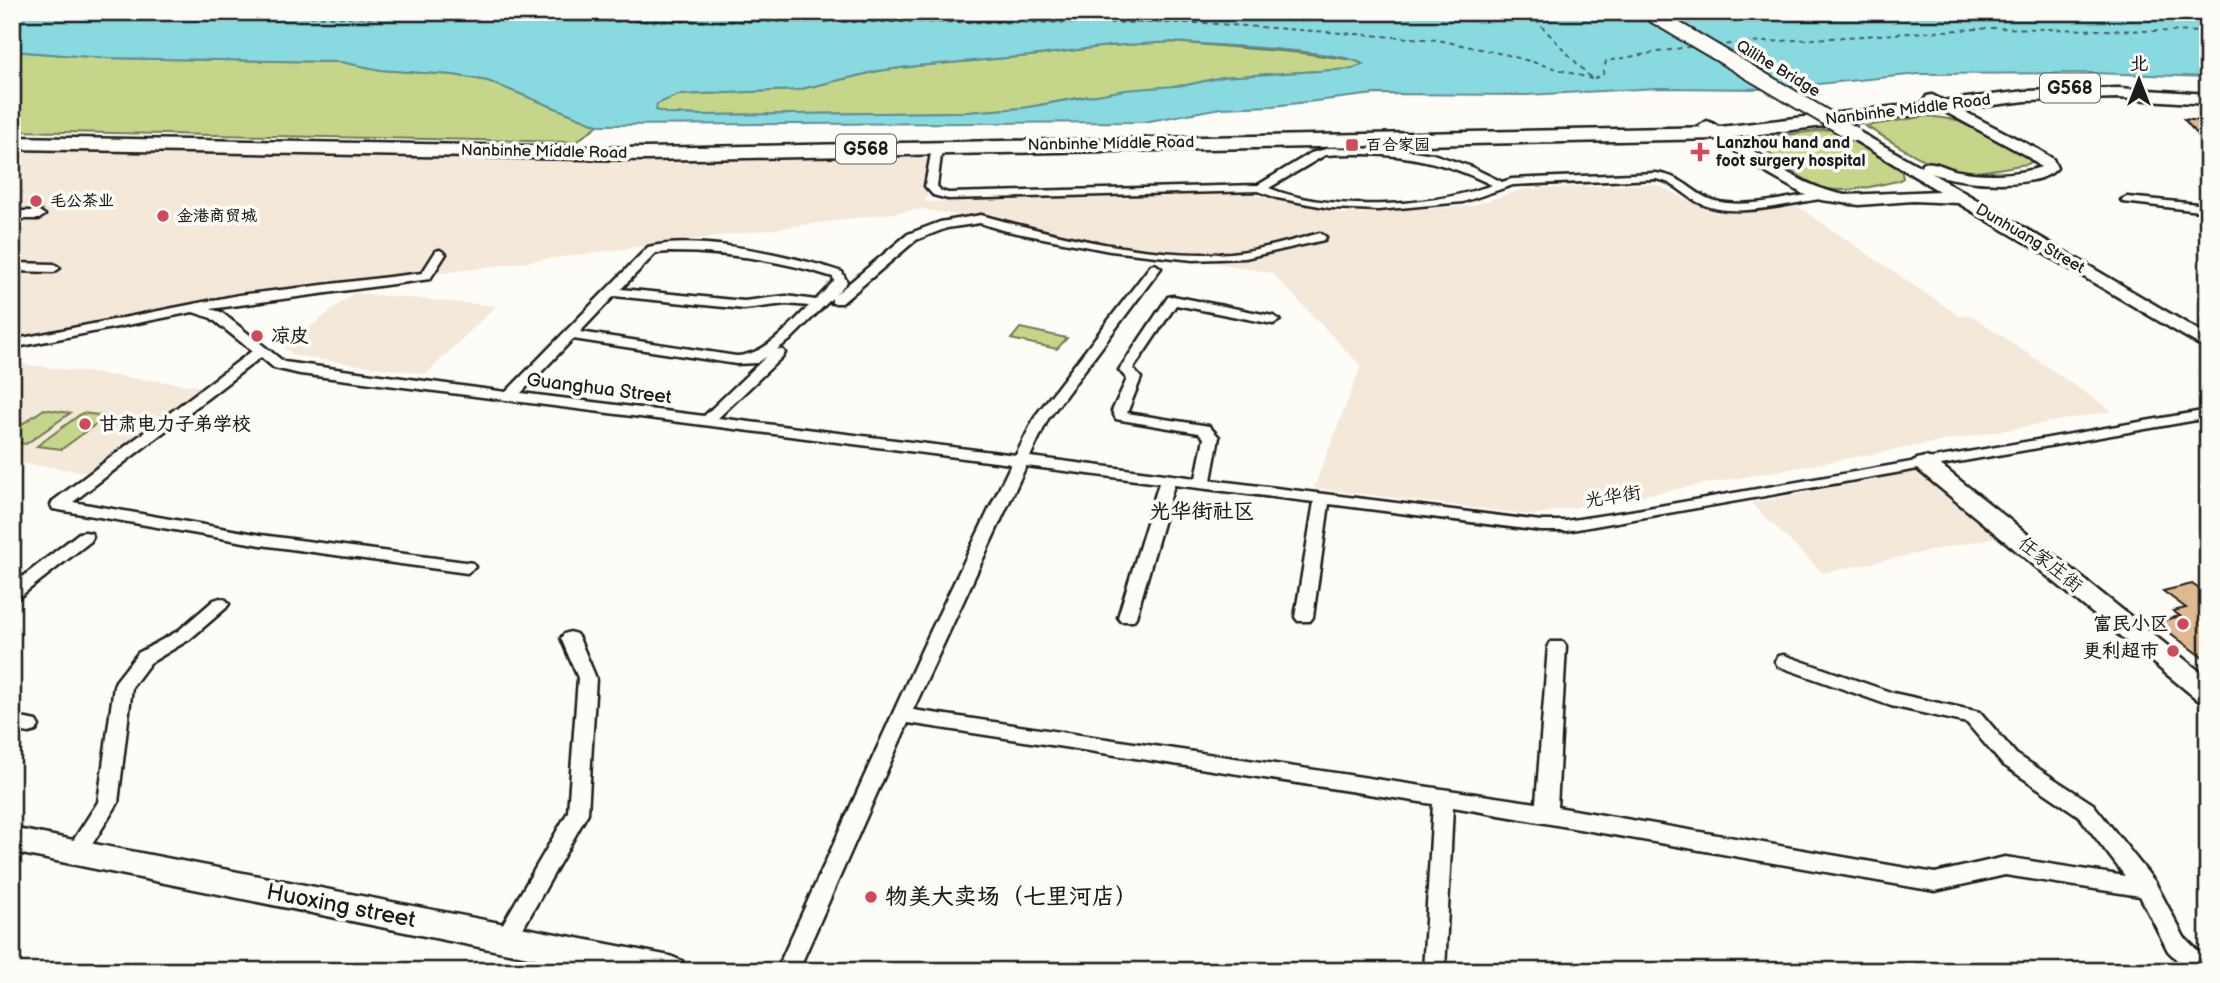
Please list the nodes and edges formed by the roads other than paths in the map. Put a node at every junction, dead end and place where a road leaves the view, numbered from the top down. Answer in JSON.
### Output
{"nodes":[{"id":1,"x":1648,"y":12,"type":"edge"},
{"id":2,"x":1660,"y":12,"type":"edge"},
{"id":3,"x":2208,"y":97,"type":"edge"},
{"id":4,"x":1938,"y":102,"type":"junction"},
{"id":5,"x":1713,"y":130,"type":"junction"},
{"id":6,"x":1860,"y":133,"type":"junction"},
{"id":7,"x":12,"y":137,"type":"edge"},
{"id":8,"x":12,"y":143,"type":"edge"},
{"id":9,"x":1360,"y":146,"type":"junction"},
{"id":10,"x":937,"y":148,"type":"junction"},
{"id":11,"x":1916,"y":166,"type":"junction"},
{"id":12,"x":2006,"y":179,"type":"junction"},
{"id":13,"x":1502,"y":186,"type":"junction"},
{"id":14,"x":1260,"y":188,"type":"junction"},
{"id":15,"x":1821,"y":196,"type":"junction"},
{"id":16,"x":1893,"y":197,"type":"junction"},
{"id":17,"x":2127,"y":200,"type":"dead end"},
{"id":18,"x":1978,"y":202,"type":"junction"},
{"id":19,"x":2208,"y":209,"type":"edge"},
{"id":20,"x":12,"y":215,"type":"edge"},
{"id":21,"x":39,"y":215,"type":"dead end"},
{"id":22,"x":1321,"y":237,"type":"dead end"},
{"id":23,"x":440,"y":254,"type":"dead end"},
{"id":24,"x":12,"y":267,"type":"edge"},
{"id":25,"x":54,"y":268,"type":"dead end"},
{"id":26,"x":1155,"y":268,"type":"dead end"},
{"id":27,"x":611,"y":292,"type":"junction"},
{"id":28,"x":821,"y":303,"type":"junction"},
{"id":29,"x":191,"y":307,"type":"junction"},
{"id":30,"x":1273,"y":320,"type":"dead end"},
{"id":31,"x":2208,"y":326,"type":"edge"},
{"id":32,"x":570,"y":334,"type":"junction"},
{"id":33,"x":12,"y":344,"type":"edge"},
{"id":34,"x":2208,"y":344,"type":"edge"},
{"id":35,"x":262,"y":350,"type":"junction"},
{"id":36,"x":509,"y":397,"type":"junction"},
{"id":37,"x":2208,"y":414,"type":"edge"},
{"id":38,"x":706,"y":422,"type":"junction"},
{"id":39,"x":1020,"y":461,"type":"junction"},
{"id":40,"x":1925,"y":464,"type":"junction"},
{"id":41,"x":1168,"y":480,"type":"junction"},
{"id":42,"x":1202,"y":484,"type":"junction"},
{"id":43,"x":1322,"y":499,"type":"junction"},
{"id":44,"x":85,"y":537,"type":"dead end"},
{"id":45,"x":467,"y":567,"type":"dead end"},
{"id":46,"x":12,"y":594,"type":"edge"},
{"id":47,"x":220,"y":604,"type":"dead end"},
{"id":48,"x":1126,"y":617,"type":"dead end"},
{"id":49,"x":1304,"y":617,"type":"dead end"},
{"id":50,"x":570,"y":638,"type":"dead end"},
{"id":51,"x":1558,"y":646,"type":"dead end"},
{"id":52,"x":1784,"y":661,"type":"dead end"},
{"id":53,"x":2208,"y":693,"type":"edge"},
{"id":54,"x":902,"y":715,"type":"junction"},
{"id":55,"x":1443,"y":798,"type":"junction"},
{"id":56,"x":1546,"y":813,"type":"junction"},
{"id":57,"x":12,"y":840,"type":"edge"},
{"id":58,"x":76,"y":853,"type":"junction"},
{"id":59,"x":2147,"y":888,"type":"junction"},
{"id":60,"x":505,"y":939,"type":"junction"},
{"id":61,"x":670,"y":971,"type":"edge"},
{"id":62,"x":787,"y":971,"type":"edge"},
{"id":63,"x":1434,"y":971,"type":"edge"},
{"id":64,"x":2203,"y":971,"type":"edge"}],
"edges":[{"from":1,"to":6,"type":"main road","name":"Qilihe Bridge","bridge":true},
{"from":2,"to":6,"type":"main road","name":"Qilihe Bridge"},
{"from":3,"to":4,"type":"highway","name":"Nanbinhe Middle Road","number":"G568"},
{"from":4,"to":5,"type":"highway","name":"Nanbinhe Middle Road","number":"G568"},
{"from":4,"to":12,"type":"main road"},
{"from":5,"to":7,"type":"highway","name":"Nanbinhe Middle Road","number":"G568"},
{"from":5,"to":9,"type":"highway","name":"Nanbinhe Middle Road","number":"G568"},
{"from":5,"to":15,"type":"main road"},
{"from":6,"to":11,"type":"main road","name":"Dunhuang Street"},
{"from":8,"to":10,"type":"highway","name":"Nanbinhe Middle Road","number":"G568"},
{"from":9,"to":10,"type":"highway","name":"Nanbinhe Middle Road","number":"G568"},
{"from":9,"to":13,"type":"street"},
{"from":9,"to":14,"type":"street"},
{"from":10,"to":14,"type":"street"},
{"from":11,"to":12,"type":"main road"},
{"from":11,"to":16,"type":"main road"},
{"from":11,"to":18,"type":"main road","name":"Dunhuang Street"},
{"from":12,"to":18,"type":"main road"},
{"from":13,"to":14,"type":"street"},
{"from":13,"to":15,"type":"street"},
{"from":15,"to":16,"type":"main road"},
{"from":16,"to":18,"type":"main road"},
{"from":17,"to":19,"type":"street"},
{"from":18,"to":31,"type":"main road","name":"Dunhuang Street"},
{"from":18,"to":34,"type":"main road","name":"Dunhuang Street"},
{"from":20,"to":21,"type":"street"},
{"from":22,"to":38,"type":"street"},
{"from":23,"to":29,"type":"street"},
{"from":24,"to":25,"type":"street"},
{"from":26,"to":39,"type":"street"},
{"from":27,"to":28,"type":"street"},
{"from":27,"to":28,"type":"street"},
{"from":27,"to":32,"type":"street"},
{"from":28,"to":32,"type":"street"},
{"from":29,"to":33,"type":"street"},
{"from":29,"to":35,"type":"street","name":"Guanghua Street"},
{"from":30,"to":42,"type":"street"},
{"from":32,"to":36,"type":"street"},
{"from":35,"to":36,"type":"street","name":"Guanghua Street"},
{"from":35,"to":45,"type":"street"},
{"from":36,"to":38,"type":"street","name":"Guanghua Street"},
{"from":37,"to":40,"type":"street","name":"光华街"},
{"from":38,"to":39,"type":"street","name":"Guanghua Street"},
{"from":39,"to":41,"type":"street","name":"光华街"},
{"from":39,"to":54,"type":"street"},
{"from":40,"to":43,"type":"street","name":"光华街"},
{"from":40,"to":53,"type":"main road","name":"任家庄街"},
{"from":41,"to":42,"type":"street","name":"光华街"},
{"from":41,"to":48,"type":"street"},
{"from":42,"to":43,"type":"street","name":"光华街"},
{"from":43,"to":49,"type":"street"},
{"from":44,"to":46,"type":"street"},
{"from":47,"to":58,"type":"street"},
{"from":50,"to":60,"type":"street"},
{"from":51,"to":56,"type":"street"},
{"from":52,"to":59,"type":"street"},
{"from":54,"to":55,"type":"street"},
{"from":54,"to":62,"type":"street"},
{"from":55,"to":56,"type":"street"},
{"from":55,"to":63,"type":"street"},
{"from":56,"to":59,"type":"street"},
{"from":57,"to":58,"type":"main road","name":"Huoxing street"},
{"from":58,"to":60,"type":"main road","name":"Huoxing street"},
{"from":59,"to":64,"type":"street"},
{"from":60,"to":61,"type":"main road","name":"Huoxing street"}]}
